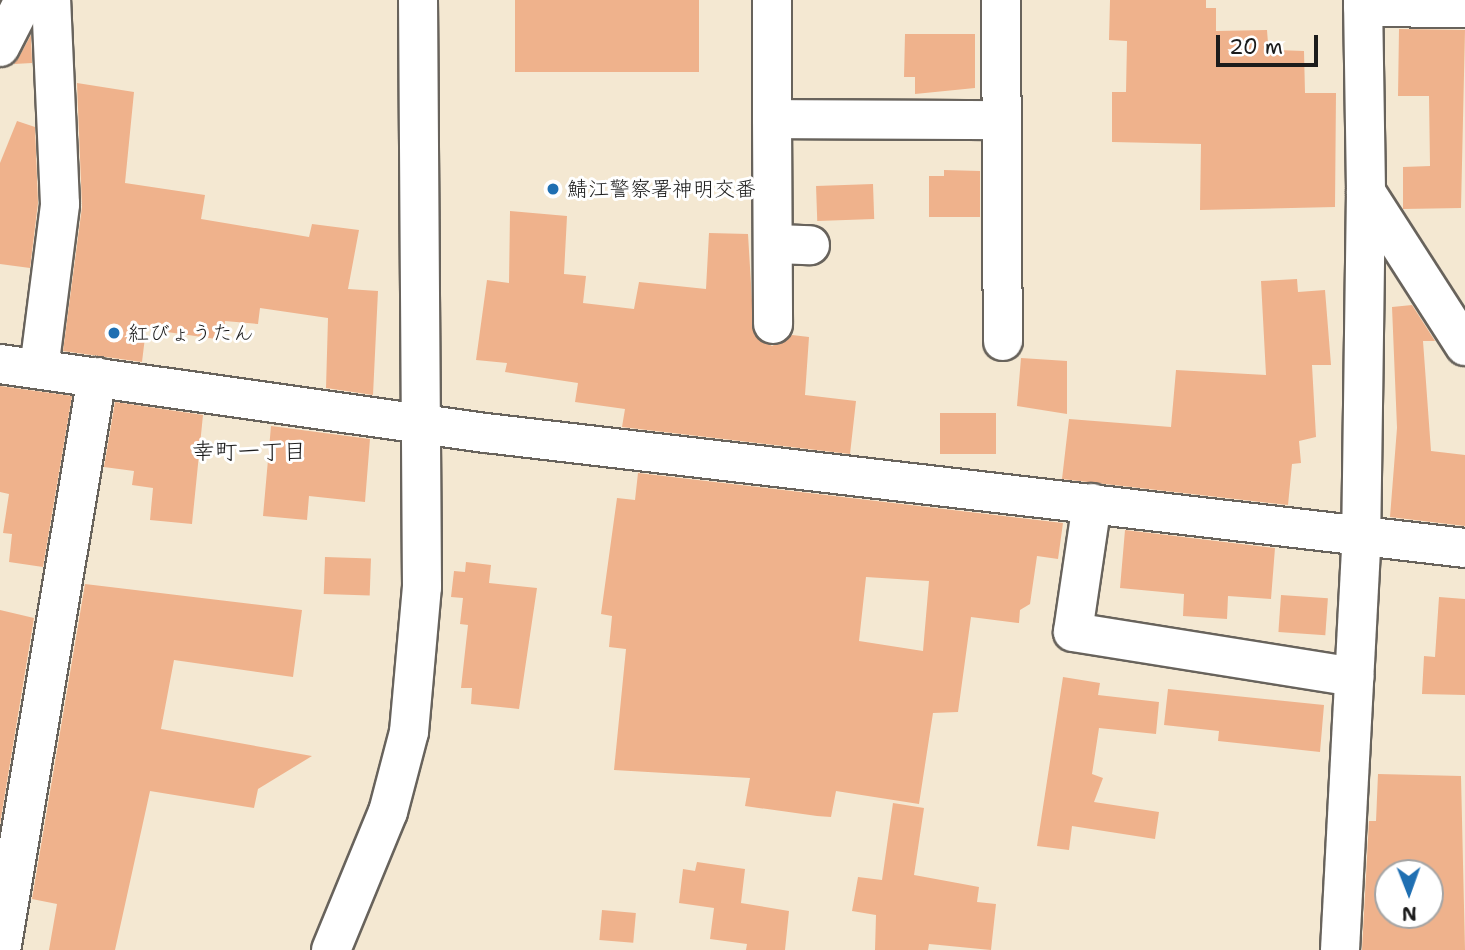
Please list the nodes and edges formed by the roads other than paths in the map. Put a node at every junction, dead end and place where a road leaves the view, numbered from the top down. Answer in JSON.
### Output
{"nodes":[{"id":1,"x":24,"y":0,"type":"edge"},
{"id":2,"x":51,"y":0,"type":"edge"},
{"id":3,"x":418,"y":0,"type":"edge"},
{"id":4,"x":772,"y":0,"type":"edge"},
{"id":5,"x":1000,"y":0,"type":"edge"},
{"id":6,"x":1363,"y":4,"type":"edge"},
{"id":7,"x":1465,"y":8,"type":"edge"},
{"id":8,"x":0,"y":47,"type":"edge"},
{"id":9,"x":772,"y":119,"type":"junction"},
{"id":10,"x":1000,"y":120,"type":"junction"},
{"id":11,"x":1366,"y":192,"type":"junction"},
{"id":12,"x":773,"y":324,"type":"dead end"},
{"id":13,"x":1462,"y":336,"type":"edge"},
{"id":14,"x":1003,"y":341,"type":"dead end"},
{"id":15,"x":0,"y":364,"type":"edge"},
{"id":16,"x":40,"y":369,"type":"junction"},
{"id":17,"x":97,"y":377,"type":"junction"},
{"id":18,"x":421,"y":424,"type":"junction"},
{"id":19,"x":1092,"y":503,"type":"junction"},
{"id":20,"x":1360,"y":531,"type":"junction"},
{"id":21,"x":1465,"y":548,"type":"edge"},
{"id":22,"x":1354,"y":677,"type":"junction"},
{"id":23,"x":2,"y":933,"type":"edge"},
{"id":24,"x":331,"y":950,"type":"edge"},
{"id":25,"x":1340,"y":950,"type":"edge"}],
"edges":[{"from":1,"to":8,"type":"street"},
{"from":2,"to":16,"type":"street"},
{"from":3,"to":18,"type":"street"},
{"from":4,"to":9,"type":"street"},
{"from":5,"to":10,"type":"street"},
{"from":6,"to":7,"type":"street"},
{"from":6,"to":11,"type":"street"},
{"from":9,"to":10,"type":"street"},
{"from":9,"to":12,"type":"street"},
{"from":10,"to":14,"type":"street"},
{"from":11,"to":13,"type":"street"},
{"from":11,"to":20,"type":"street"},
{"from":15,"to":16,"type":"street"},
{"from":16,"to":17,"type":"street"},
{"from":17,"to":18,"type":"street"},
{"from":17,"to":23,"type":"street"},
{"from":18,"to":19,"type":"street"},
{"from":18,"to":24,"type":"street"},
{"from":19,"to":20,"type":"street"},
{"from":19,"to":22,"type":"street"},
{"from":20,"to":21,"type":"street"},
{"from":20,"to":22,"type":"street"},
{"from":22,"to":25,"type":"street"}]}
